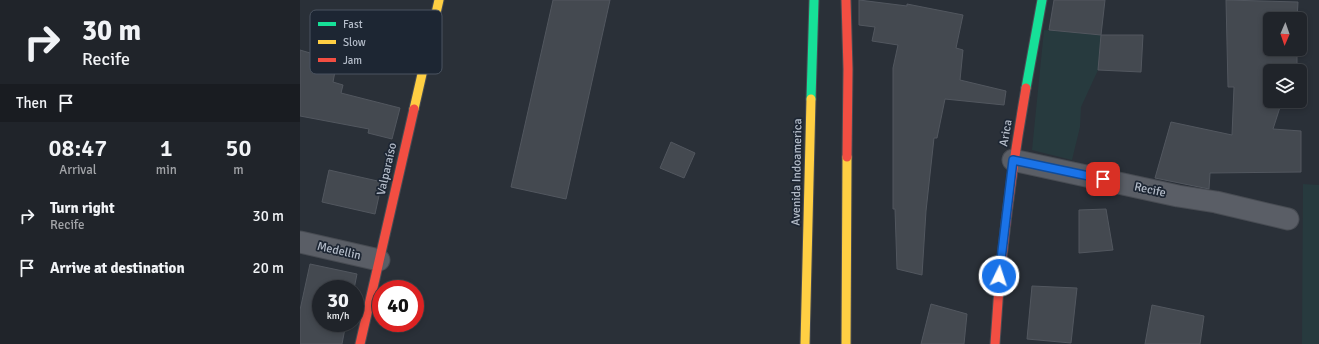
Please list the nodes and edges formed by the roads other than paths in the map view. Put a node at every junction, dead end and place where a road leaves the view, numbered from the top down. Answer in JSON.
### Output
{"nodes":[{"id":1,"x":439,"y":0,"type":"edge"},
{"id":2,"x":814,"y":0,"type":"edge"},
{"id":3,"x":846,"y":0,"type":"edge"},
{"id":4,"x":1042,"y":0,"type":"edge"},
{"id":5,"x":437,"y":10,"type":"edge"},
{"id":6,"x":422,"y":74,"type":"edge"},
{"id":7,"x":1013,"y":160,"type":"junction"},
{"id":8,"x":1288,"y":219,"type":"dead end"},
{"id":9,"x":300,"y":242,"type":"edge"},
{"id":10,"x":378,"y":260,"type":"junction"},
{"id":11,"x":360,"y":344,"type":"edge"},
{"id":12,"x":805,"y":344,"type":"edge"},
{"id":13,"x":846,"y":344,"type":"edge"},
{"id":14,"x":995,"y":344,"type":"edge"}],
"edges":[{"from":1,"to":5,"type":"street","name":"Valparaíso"},
{"from":2,"to":12,"type":"street","name":"Avenida Indoamerica"},
{"from":3,"to":13,"type":"street"},
{"from":4,"to":7,"type":"street","name":"Arica"},
{"from":6,"to":10,"type":"street","name":"Valparaíso"},
{"from":7,"to":8,"type":"street","name":"Recife"},
{"from":7,"to":14,"type":"street","name":"Arica"},
{"from":9,"to":10,"type":"street","name":"Medellin"},
{"from":10,"to":11,"type":"street","name":"Valparaíso"}]}
